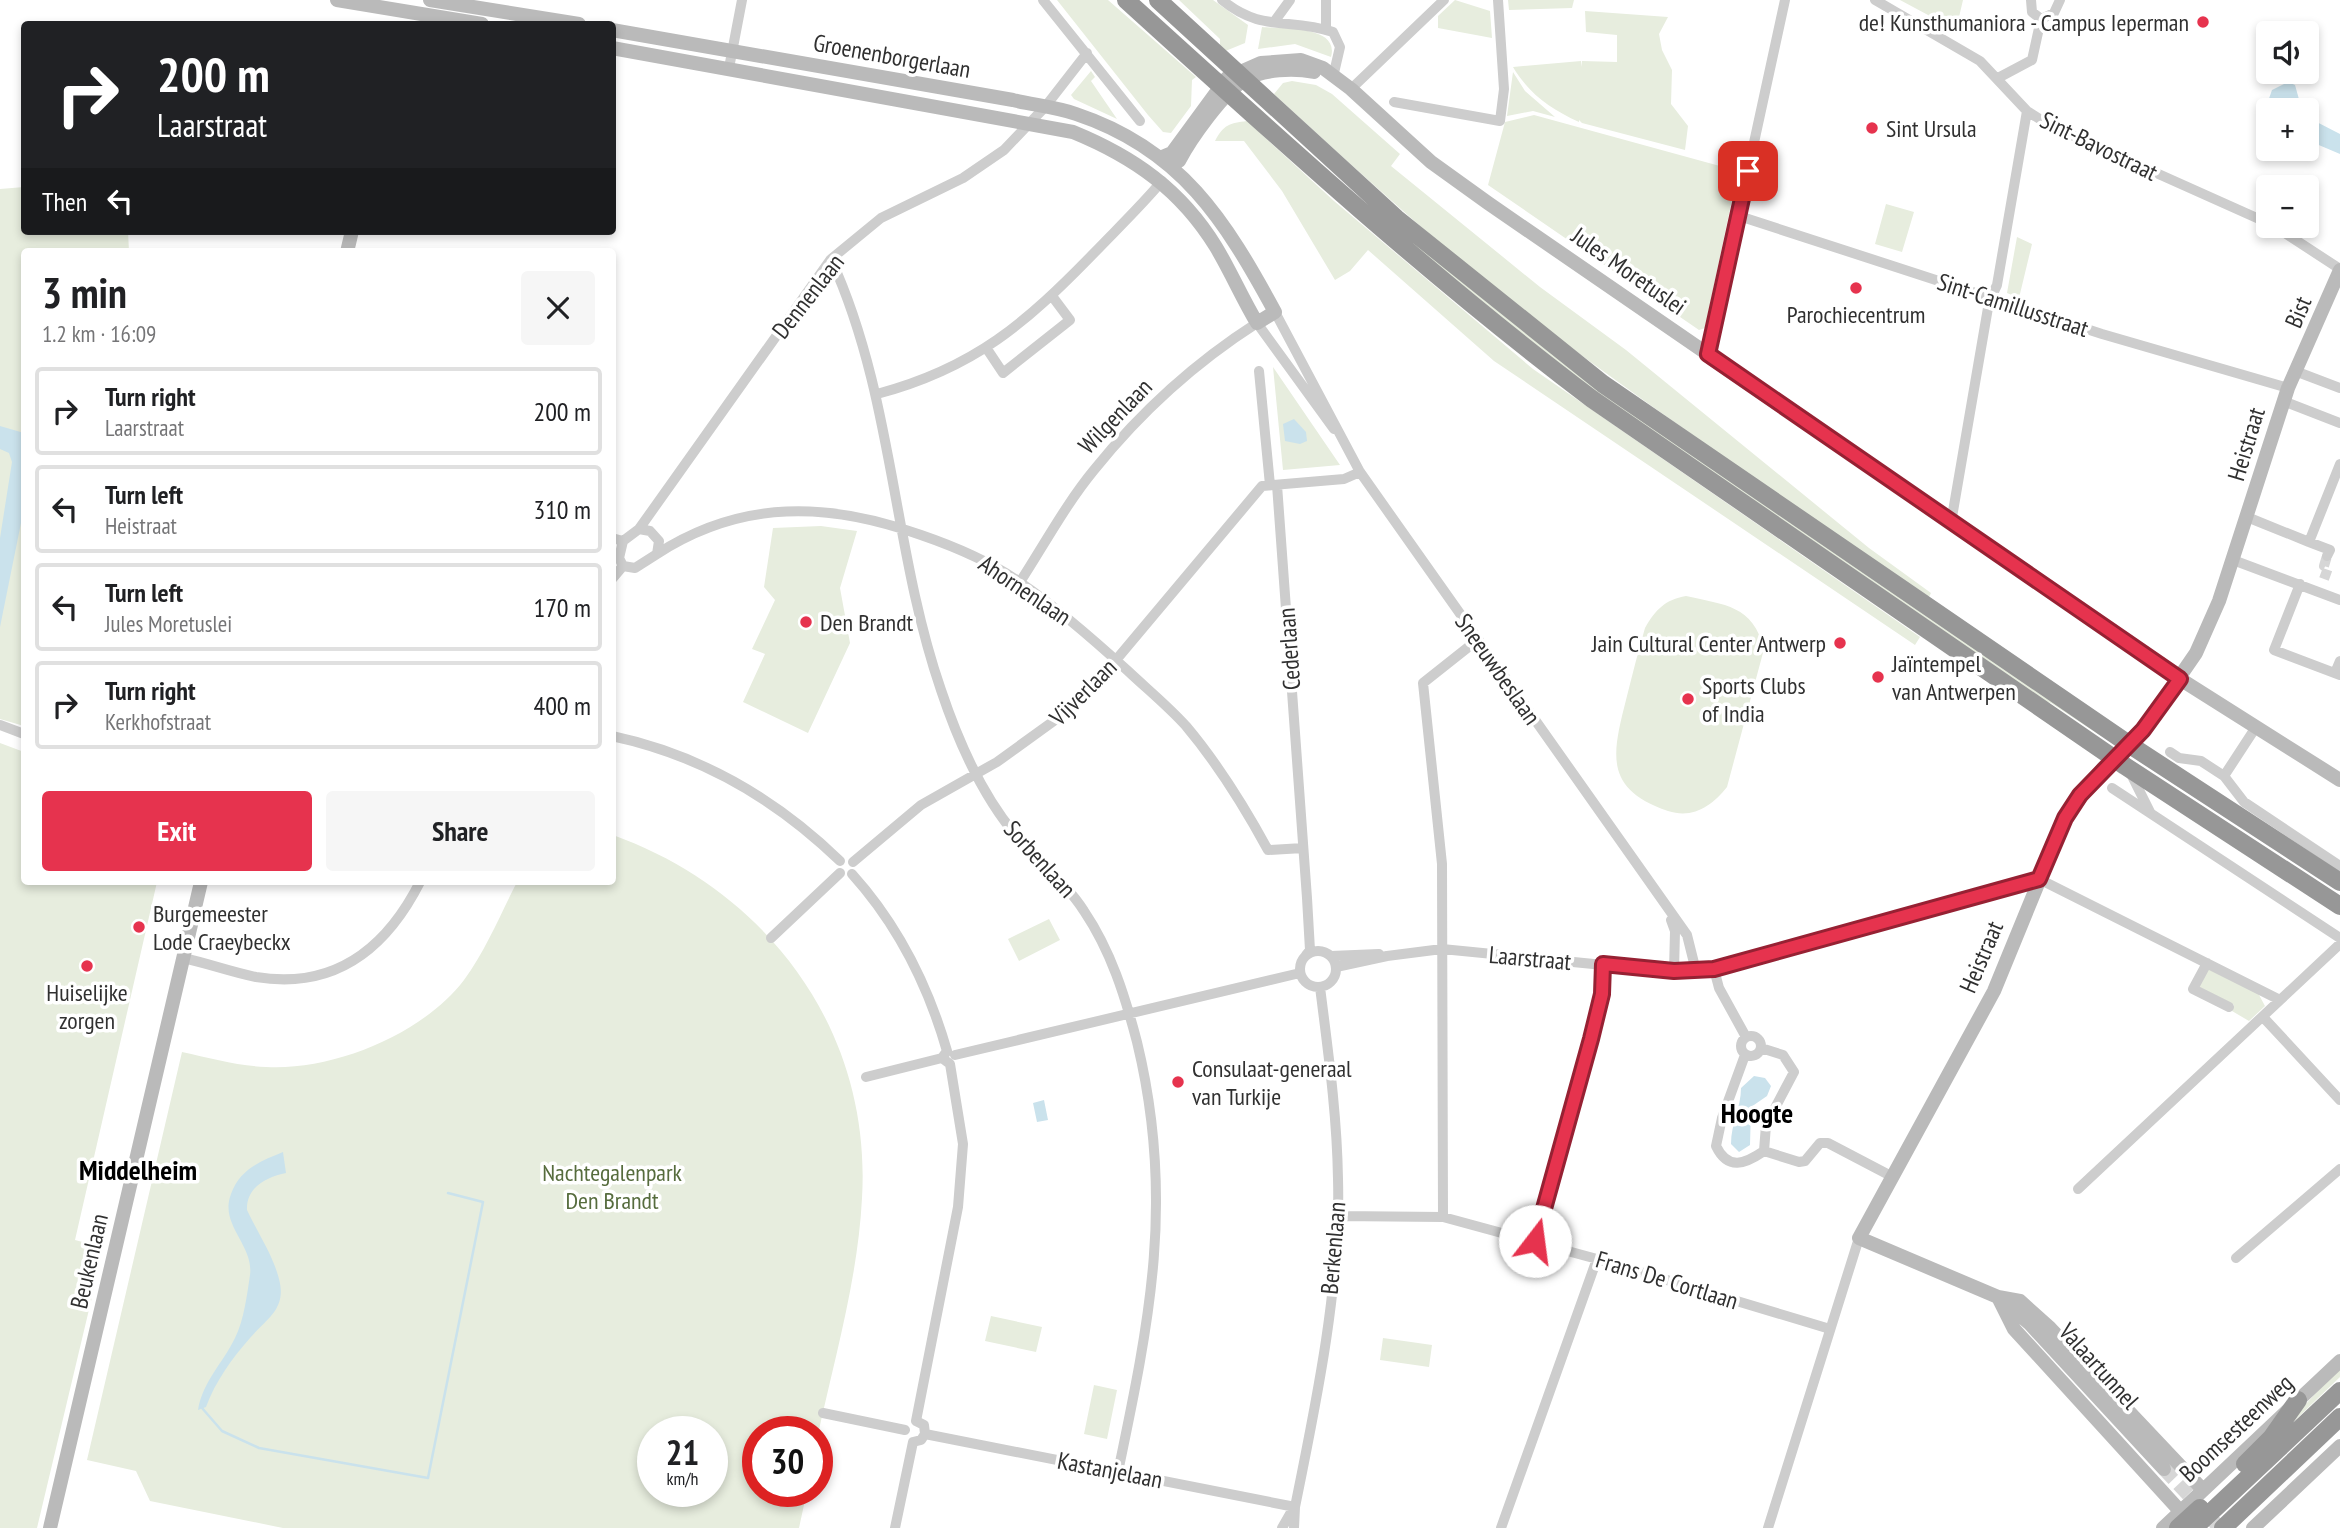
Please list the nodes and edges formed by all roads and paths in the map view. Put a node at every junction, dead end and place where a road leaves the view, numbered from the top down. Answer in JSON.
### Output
{"nodes":[{"id":1,"x":337,"y":0,"type":"edge"},
{"id":2,"x":430,"y":0,"type":"edge"},
{"id":3,"x":742,"y":0,"type":"edge"},
{"id":4,"x":1043,"y":0,"type":"edge"},
{"id":5,"x":1126,"y":0,"type":"edge"},
{"id":6,"x":1158,"y":0,"type":"edge"},
{"id":7,"x":1222,"y":0,"type":"edge"},
{"id":8,"x":1290,"y":0,"type":"edge"},
{"id":9,"x":1326,"y":0,"type":"edge"},
{"id":10,"x":1444,"y":0,"type":"edge"},
{"id":11,"x":1498,"y":0,"type":"edge"},
{"id":12,"x":1785,"y":0,"type":"edge"},
{"id":13,"x":1875,"y":0,"type":"edge"},
{"id":14,"x":2031,"y":0,"type":"edge"},
{"id":15,"x":2060,"y":0,"type":"edge"},
{"id":16,"x":399,"y":12,"type":"edge"},
{"id":17,"x":477,"y":14,"type":"edge"},
{"id":18,"x":2041,"y":19,"type":"junction"},
{"id":19,"x":548,"y":21,"type":"edge"},
{"id":20,"x":1274,"y":22,"type":"junction"},
{"id":21,"x":1326,"y":30,"type":"junction"},
{"id":22,"x":616,"y":31,"type":"edge"},
{"id":23,"x":616,"y":49,"type":"edge"},
{"id":24,"x":732,"y":51,"type":"junction"},
{"id":25,"x":1087,"y":53,"type":"junction"},
{"id":26,"x":729,"y":68,"type":"junction"},
{"id":27,"x":1240,"y":76,"type":"junction"},
{"id":28,"x":1333,"y":77,"type":"junction"},
{"id":29,"x":1998,"y":78,"type":"junction"},
{"id":30,"x":1225,"y":89,"type":"junction"},
{"id":31,"x":1351,"y":89,"type":"junction"},
{"id":32,"x":1394,"y":102,"type":"dead end"},
{"id":33,"x":1045,"y":107,"type":"junction"},
{"id":34,"x":2027,"y":111,"type":"junction"},
{"id":35,"x":1140,"y":121,"type":"dead end"},
{"id":36,"x":1032,"y":122,"type":"junction"},
{"id":37,"x":1160,"y":158,"type":"junction"},
{"id":38,"x":1176,"y":171,"type":"junction"},
{"id":39,"x":1162,"y":181,"type":"junction"},
{"id":40,"x":1739,"y":216,"type":"junction"},
{"id":41,"x":2256,"y":218,"type":"edge"},
{"id":42,"x":2292,"y":238,"type":"edge"},
{"id":43,"x":831,"y":258,"type":"junction"},
{"id":44,"x":2340,"y":270,"type":"edge"},
{"id":45,"x":1052,"y":296,"type":"junction"},
{"id":46,"x":1990,"y":297,"type":"junction"},
{"id":47,"x":1275,"y":312,"type":"junction"},
{"id":48,"x":1257,"y":323,"type":"junction"},
{"id":49,"x":987,"y":349,"type":"junction"},
{"id":50,"x":1708,"y":354,"type":"junction"},
{"id":51,"x":2295,"y":371,"type":"junction"},
{"id":52,"x":1259,"y":372,"type":"dead end"},
{"id":53,"x":2340,"y":388,"type":"edge"},
{"id":54,"x":877,"y":394,"type":"junction"},
{"id":55,"x":2285,"y":395,"type":"junction"},
{"id":56,"x":2340,"y":422,"type":"edge"},
{"id":57,"x":1340,"y":435,"type":"junction"},
{"id":58,"x":2340,"y":464,"type":"edge"},
{"id":59,"x":1360,"y":472,"type":"junction"},
{"id":60,"x":1274,"y":485,"type":"junction"},
{"id":61,"x":2247,"y":517,"type":"junction"},
{"id":62,"x":1951,"y":523,"type":"junction"},
{"id":63,"x":904,"y":528,"type":"junction"},
{"id":64,"x":639,"y":529,"type":"junction"},
{"id":65,"x":618,"y":540,"type":"edge"},
{"id":66,"x":2309,"y":542,"type":"junction"},
{"id":67,"x":657,"y":554,"type":"junction"},
{"id":68,"x":2328,"y":556,"type":"dead end"},
{"id":69,"x":2233,"y":560,"type":"junction"},
{"id":70,"x":623,"y":566,"type":"junction"},
{"id":71,"x":616,"y":574,"type":"edge"},
{"id":72,"x":2324,"y":579,"type":"tunnel mouth"},
{"id":73,"x":1020,"y":582,"type":"junction"},
{"id":74,"x":2300,"y":584,"type":"junction"},
{"id":75,"x":2319,"y":592,"type":"junction"},
{"id":76,"x":2340,"y":600,"type":"edge"},
{"id":77,"x":1476,"y":640,"type":"junction"},
{"id":78,"x":1116,"y":660,"type":"junction"},
{"id":79,"x":2340,"y":661,"type":"edge"},
{"id":80,"x":2338,"y":674,"type":"edge"},
{"id":81,"x":2180,"y":679,"type":"junction"},
{"id":82,"x":0,"y":725,"type":"edge"},
{"id":83,"x":2256,"y":727,"type":"junction"},
{"id":84,"x":21,"y":733,"type":"edge"},
{"id":85,"x":616,"y":737,"type":"edge"},
{"id":86,"x":2130,"y":745,"type":"junction"},
{"id":87,"x":2170,"y":752,"type":"dead end"},
{"id":88,"x":2120,"y":762,"type":"junction"},
{"id":89,"x":977,"y":773,"type":"junction"},
{"id":90,"x":2224,"y":776,"type":"junction"},
{"id":91,"x":2340,"y":780,"type":"edge"},
{"id":92,"x":2112,"y":788,"type":"dead end"},
{"id":93,"x":2151,"y":813,"type":"junction"},
{"id":94,"x":1303,"y":848,"type":"junction"},
{"id":95,"x":840,"y":861,"type":"junction"},
{"id":96,"x":853,"y":862,"type":"junction"},
{"id":97,"x":2340,"y":866,"type":"edge"},
{"id":98,"x":839,"y":873,"type":"junction"},
{"id":99,"x":852,"y":874,"type":"junction"},
{"id":100,"x":2039,"y":879,"type":"junction"},
{"id":101,"x":2340,"y":882,"type":"edge"},
{"id":102,"x":200,"y":885,"type":"edge"},
{"id":103,"x":418,"y":885,"type":"edge"},
{"id":104,"x":1307,"y":898,"type":"junction"},
{"id":105,"x":1662,"y":900,"type":"junction"},
{"id":106,"x":2340,"y":906,"type":"edge"},
{"id":107,"x":771,"y":937,"type":"dead end"},
{"id":108,"x":2340,"y":938,"type":"edge"},
{"id":109,"x":2340,"y":944,"type":"edge"},
{"id":110,"x":1442,"y":949,"type":"junction"},
{"id":111,"x":1318,"y":951,"type":"junction"},
{"id":112,"x":1306,"y":955,"type":"junction"},
{"id":113,"x":1331,"y":956,"type":"junction"},
{"id":114,"x":1387,"y":956,"type":"junction"},
{"id":115,"x":183,"y":958,"type":"junction"},
{"id":116,"x":2207,"y":963,"type":"junction"},
{"id":117,"x":1603,"y":964,"type":"junction"},
{"id":118,"x":1336,"y":967,"type":"junction"},
{"id":119,"x":1714,"y":969,"type":"junction"},
{"id":120,"x":1674,"y":971,"type":"junction"},
{"id":121,"x":1696,"y":971,"type":"junction"},
{"id":122,"x":1300,"y":973,"type":"junction"},
{"id":123,"x":1320,"y":987,"type":"junction"},
{"id":124,"x":2280,"y":1000,"type":"junction"},
{"id":125,"x":2229,"y":1007,"type":"dead end"},
{"id":126,"x":1130,"y":1014,"type":"junction"},
{"id":127,"x":2263,"y":1017,"type":"junction"},
{"id":128,"x":1746,"y":1037,"type":"junction"},
{"id":129,"x":1761,"y":1048,"type":"junction"},
{"id":130,"x":1745,"y":1055,"type":"junction"},
{"id":131,"x":948,"y":1057,"type":"junction"},
{"id":132,"x":866,"y":1077,"type":"dead end"},
{"id":133,"x":2340,"y":1100,"type":"edge"},
{"id":134,"x":1764,"y":1151,"type":"junction"},
{"id":135,"x":2340,"y":1169,"type":"edge"},
{"id":136,"x":1891,"y":1176,"type":"junction"},
{"id":137,"x":2078,"y":1189,"type":"dead end"},
{"id":138,"x":1338,"y":1216,"type":"junction"},
{"id":139,"x":1443,"y":1217,"type":"junction"},
{"id":140,"x":1859,"y":1238,"type":"junction"},
{"id":141,"x":1535,"y":1241,"type":"junction"},
{"id":142,"x":2236,"y":1258,"type":"dead end"},
{"id":143,"x":1597,"y":1259,"type":"junction"},
{"id":144,"x":1998,"y":1297,"type":"junction"},
{"id":145,"x":1830,"y":1329,"type":"junction"},
{"id":146,"x":2340,"y":1361,"type":"edge"},
{"id":147,"x":2340,"y":1391,"type":"edge"},
{"id":148,"x":2298,"y":1400,"type":"junction"},
{"id":149,"x":822,"y":1413,"type":"dead end"},
{"id":150,"x":2340,"y":1417,"type":"edge"},
{"id":151,"x":916,"y":1421,"type":"junction"},
{"id":152,"x":905,"y":1430,"type":"junction"},
{"id":153,"x":925,"y":1434,"type":"junction"},
{"id":154,"x":913,"y":1442,"type":"junction"},
{"id":155,"x":2340,"y":1446,"type":"edge"},
{"id":156,"x":2164,"y":1469,"type":"tunnel mouth"},
{"id":157,"x":1118,"y":1472,"type":"junction"},
{"id":158,"x":2203,"y":1490,"type":"junction"},
{"id":159,"x":1295,"y":1507,"type":"junction"},
{"id":160,"x":2180,"y":1520,"type":"edge"},
{"id":161,"x":50,"y":1528,"type":"edge"},
{"id":162,"x":895,"y":1528,"type":"edge"},
{"id":163,"x":1282,"y":1528,"type":"edge"},
{"id":164,"x":1294,"y":1528,"type":"edge"},
{"id":165,"x":1501,"y":1528,"type":"edge"},
{"id":166,"x":1768,"y":1528,"type":"edge"},
{"id":167,"x":2164,"y":1528,"type":"edge"},
{"id":168,"x":2194,"y":1528,"type":"edge"},
{"id":169,"x":2223,"y":1528,"type":"edge"},
{"id":170,"x":2253,"y":1528,"type":"edge"}],
"edges":[{"from":1,"to":16,"type":"street"},
{"from":2,"to":17,"type":"street"},
{"from":3,"to":24,"type":"street"},
{"from":4,"to":25,"type":"street"},
{"from":5,"to":30,"type":"highway"},
{"from":6,"to":27,"type":"highway"},
{"from":7,"to":20,"type":"street"},
{"from":8,"to":20,"type":"street"},
{"from":9,"to":21,"type":"street"},
{"from":10,"to":31,"type":"street"},
{"from":11,"to":32,"type":"street"},
{"from":12,"to":40,"type":"street"},
{"from":13,"to":29,"type":"street","name":"Sint-Bavostraat"},
{"from":14,"to":18,"type":"street"},
{"from":15,"to":18,"type":"street"},
{"from":16,"to":17,"type":"street"},
{"from":17,"to":19,"type":"street"},
{"from":18,"to":29,"type":"street"},
{"from":20,"to":21,"type":"street"},
{"from":21,"to":28,"type":"street"},
{"from":22,"to":24,"type":"street","name":"Groenenborgerlaan"},
{"from":23,"to":26,"type":"street","name":"Groenenborgerlaan"},
{"from":24,"to":26,"type":"street"},
{"from":24,"to":33,"type":"street","name":"Groenenborgerlaan"},
{"from":25,"to":33,"type":"street"},
{"from":25,"to":35,"type":"street"},
{"from":26,"to":36,"type":"street","name":"Groenenborgerlaan"},
{"from":27,"to":28,"type":"street","name":"Jules Moretuslei"},
{"from":27,"to":30,"type":"street","name":"Jules Moretuslei"},
{"from":27,"to":86,"type":"highway"},
{"from":28,"to":31,"type":"street","name":"Jules Moretuslei"},
{"from":29,"to":34,"type":"street","name":"Sint-Bavostraat"},
{"from":30,"to":37,"type":"street","name":"Jules Moretuslei"},
{"from":30,"to":38,"type":"street","name":"Jules Moretuslei"},
{"from":30,"to":88,"type":"highway"},
{"from":31,"to":50,"type":"street","name":"Jules Moretuslei"},
{"from":33,"to":36,"type":"street"},
{"from":33,"to":37,"type":"street","name":"Groenenborgerlaan"},
{"from":34,"to":41,"type":"street","name":"Sint-Bavostraat"},
{"from":34,"to":46,"type":"street"},
{"from":36,"to":39,"type":"street","name":"Groenenborgerlaan"},
{"from":36,"to":43,"type":"street","name":"Dennenlaan"},
{"from":37,"to":38,"type":"street","name":"Groenenborgerlaan"},
{"from":38,"to":47,"type":"street","name":"Groenenborgerlaan"},
{"from":39,"to":45,"type":"street"},
{"from":39,"to":48,"type":"street","name":"Groenenborgerlaan"},
{"from":40,"to":46,"type":"street","name":"Sint-Camillusstraat"},
{"from":40,"to":50,"type":"street"},
{"from":42,"to":44,"type":"street"},
{"from":43,"to":54,"type":"street","name":"Sorbenlaan"},
{"from":43,"to":64,"type":"street","name":"Dennenlaan"},
{"from":44,"to":51,"type":"street","name":"Bist"},
{"from":45,"to":49,"type":"street"},
{"from":45,"to":49,"type":"street"},
{"from":46,"to":55,"type":"street","name":"Sint-Camillusstraat"},
{"from":46,"to":62,"type":"street"},
{"from":47,"to":48,"type":"street","name":"Wilgenlaan"},
{"from":47,"to":57,"type":"street","name":"Sneeuwbeslaan"},
{"from":48,"to":57,"type":"street","name":"Sneeuwbeslaan"},
{"from":48,"to":73,"type":"street","name":"Wilgenlaan"},
{"from":49,"to":54,"type":"street"},
{"from":50,"to":62,"type":"street","name":"Jules Moretuslei"},
{"from":51,"to":53,"type":"street"},
{"from":51,"to":55,"type":"street","name":"Bist"},
{"from":52,"to":60,"type":"street"},
{"from":54,"to":63,"type":"street","name":"Sorbenlaan"},
{"from":55,"to":56,"type":"street","name":"Sint-Camillusstraat"},
{"from":55,"to":61,"type":"street","name":"Heistraat"},
{"from":57,"to":59,"type":"street","name":"Sneeuwbeslaan"},
{"from":58,"to":66,"type":"street"},
{"from":59,"to":60,"type":"street"},
{"from":59,"to":77,"type":"street","name":"Sneeuwbeslaan"},
{"from":60,"to":78,"type":"street","name":"Vijverlaan"},
{"from":60,"to":94,"type":"street","name":"Cederlaan"},
{"from":61,"to":66,"type":"street"},
{"from":61,"to":69,"type":"street","name":"Heistraat"},
{"from":62,"to":81,"type":"street","name":"Jules Moretuslei"},
{"from":63,"to":67,"type":"street","name":"Ahornenlaan"},
{"from":63,"to":73,"type":"street","name":"Ahornenlaan"},
{"from":63,"to":89,"type":"street","name":"Sorbenlaan"},
{"from":64,"to":65,"type":"street","name":"Dennenlaan"},
{"from":64,"to":67,"type":"street"},
{"from":65,"to":70,"type":"street","name":"Dennenlaan"},
{"from":66,"to":68,"type":"street"},
{"from":67,"to":70,"type":"street"},
{"from":69,"to":74,"type":"street"},
{"from":69,"to":81,"type":"street","name":"Heistraat"},
{"from":70,"to":71,"type":"street"},
{"from":72,"to":75,"type":"street"},
{"from":73,"to":78,"type":"street","name":"Ahornenlaan"},
{"from":74,"to":75,"type":"street"},
{"from":74,"to":80,"type":"street"},
{"from":75,"to":76,"type":"street"},
{"from":77,"to":105,"type":"street","name":"Sneeuwbeslaan"},
{"from":77,"to":110,"type":"street"},
{"from":78,"to":89,"type":"street","name":"Vijverlaan"},
{"from":78,"to":94,"type":"street","name":"Ahornenlaan"},
{"from":79,"to":80,"type":"street"},
{"from":81,"to":83,"type":"street","name":"Jules Moretuslei"},
{"from":81,"to":86,"type":"street","name":"Heistraat"},
{"from":82,"to":84,"type":"street"},
{"from":83,"to":90,"type":"street"},
{"from":83,"to":91,"type":"street","name":"Jules Moretuslei"},
{"from":85,"to":95,"type":"street"},
{"from":86,"to":88,"type":"street","name":"Heistraat"},
{"from":86,"to":101,"type":"highway"},
{"from":87,"to":90,"type":"street"},
{"from":88,"to":93,"type":"street"},
{"from":88,"to":100,"type":"street","name":"Heistraat"},
{"from":88,"to":106,"type":"highway"},
{"from":89,"to":96,"type":"street","name":"Vijverlaan"},
{"from":89,"to":126,"type":"street","name":"Sorbenlaan"},
{"from":90,"to":97,"type":"street"},
{"from":92,"to":93,"type":"street"},
{"from":93,"to":108,"type":"street"},
{"from":94,"to":104,"type":"street","name":"Cederlaan"},
{"from":95,"to":96,"type":"street"},
{"from":95,"to":98,"type":"street"},
{"from":96,"to":99,"type":"street"},
{"from":98,"to":99,"type":"street"},
{"from":98,"to":107,"type":"street"},
{"from":99,"to":131,"type":"street"},
{"from":100,"to":116,"type":"street"},
{"from":100,"to":119,"type":"street","name":"Laarstraat"},
{"from":100,"to":136,"type":"street","name":"Heistraat"},
{"from":102,"to":115,"type":"street","name":"Beukenlaan"},
{"from":103,"to":115,"type":"street"},
{"from":104,"to":111,"type":"street","name":"Cederlaan"},
{"from":104,"to":112,"type":"street","name":"Cederlaan"},
{"from":105,"to":120,"type":"street","name":"Sneeuwbeslaan"},
{"from":105,"to":121,"type":"street","name":"Sneeuwbeslaan"},
{"from":109,"to":124,"type":"street"},
{"from":110,"to":114,"type":"street","name":"Laarstraat"},
{"from":110,"to":117,"type":"street","name":"Laarstraat"},
{"from":110,"to":139,"type":"street"},
{"from":111,"to":112,"type":"street"},
{"from":111,"to":113,"type":"street"},
{"from":112,"to":122,"type":"street"},
{"from":113,"to":114,"type":"street","name":"Laarstraat"},
{"from":113,"to":118,"type":"street"},
{"from":114,"to":118,"type":"street","name":"Laarstraat"},
{"from":115,"to":161,"type":"street","name":"Beukenlaan"},
{"from":116,"to":124,"type":"street"},
{"from":116,"to":125,"type":"street"},
{"from":117,"to":120,"type":"street","name":"Laarstraat"},
{"from":117,"to":141,"type":"street"},
{"from":118,"to":123,"type":"street"},
{"from":119,"to":121,"type":"street","name":"Laarstraat"},
{"from":119,"to":128,"type":"street"},
{"from":120,"to":121,"type":"street","name":"Laarstraat"},
{"from":122,"to":123,"type":"street"},
{"from":122,"to":126,"type":"street"},
{"from":123,"to":138,"type":"street","name":"Berkenlaan"},
{"from":124,"to":127,"type":"street"},
{"from":126,"to":131,"type":"street"},
{"from":126,"to":157,"type":"street","name":"Sorbenlaan"},
{"from":127,"to":133,"type":"street"},
{"from":127,"to":137,"type":"street"},
{"from":128,"to":129,"type":"street"},
{"from":128,"to":130,"type":"street"},
{"from":129,"to":130,"type":"street"},
{"from":129,"to":134,"type":"street"},
{"from":130,"to":134,"type":"street"},
{"from":131,"to":132,"type":"street"},
{"from":131,"to":151,"type":"street"},
{"from":134,"to":136,"type":"street"},
{"from":135,"to":142,"type":"street"},
{"from":136,"to":140,"type":"street","name":"Heistraat"},
{"from":138,"to":139,"type":"street","name":"Frans De Cortlaan"},
{"from":138,"to":159,"type":"street","name":"Berkenlaan"},
{"from":139,"to":141,"type":"street","name":"Frans De Cortlaan"},
{"from":140,"to":144,"type":"street"},
{"from":140,"to":145,"type":"street","name":"Heistraat"},
{"from":141,"to":143,"type":"street","name":"Frans De Cortlaan"},
{"from":143,"to":145,"type":"street","name":"Frans De Cortlaan"},
{"from":143,"to":165,"type":"street"},
{"from":144,"to":156,"type":"street","name":"Valaartunnel"},
{"from":144,"to":158,"type":"street"},
{"from":144,"to":160,"type":"street"},
{"from":145,"to":166,"type":"street","name":"Heistraat"},
{"from":146,"to":148,"type":"street","name":"Boomsesteenweg"},
{"from":147,"to":168,"type":"highway"},
{"from":148,"to":158,"type":"street","name":"Boomsesteenweg"},
{"from":148,"to":160,"type":"highway"},
{"from":149,"to":152,"type":"street"},
{"from":150,"to":169,"type":"highway"},
{"from":151,"to":152,"type":"street"},
{"from":151,"to":153,"type":"street"},
{"from":152,"to":154,"type":"street"},
{"from":153,"to":154,"type":"street"},
{"from":153,"to":157,"type":"street","name":"Kastanjelaan"},
{"from":154,"to":162,"type":"street"},
{"from":155,"to":170,"type":"street"},
{"from":157,"to":159,"type":"street","name":"Kastanjelaan"},
{"from":158,"to":160,"type":"street","name":"Boomsesteenweg"},
{"from":159,"to":163,"type":"street","name":"Berkenlaan"},
{"from":159,"to":164,"type":"street","name":"Berkenlaan"},
{"from":160,"to":167,"type":"street","name":"Boomsesteenweg"}]}
